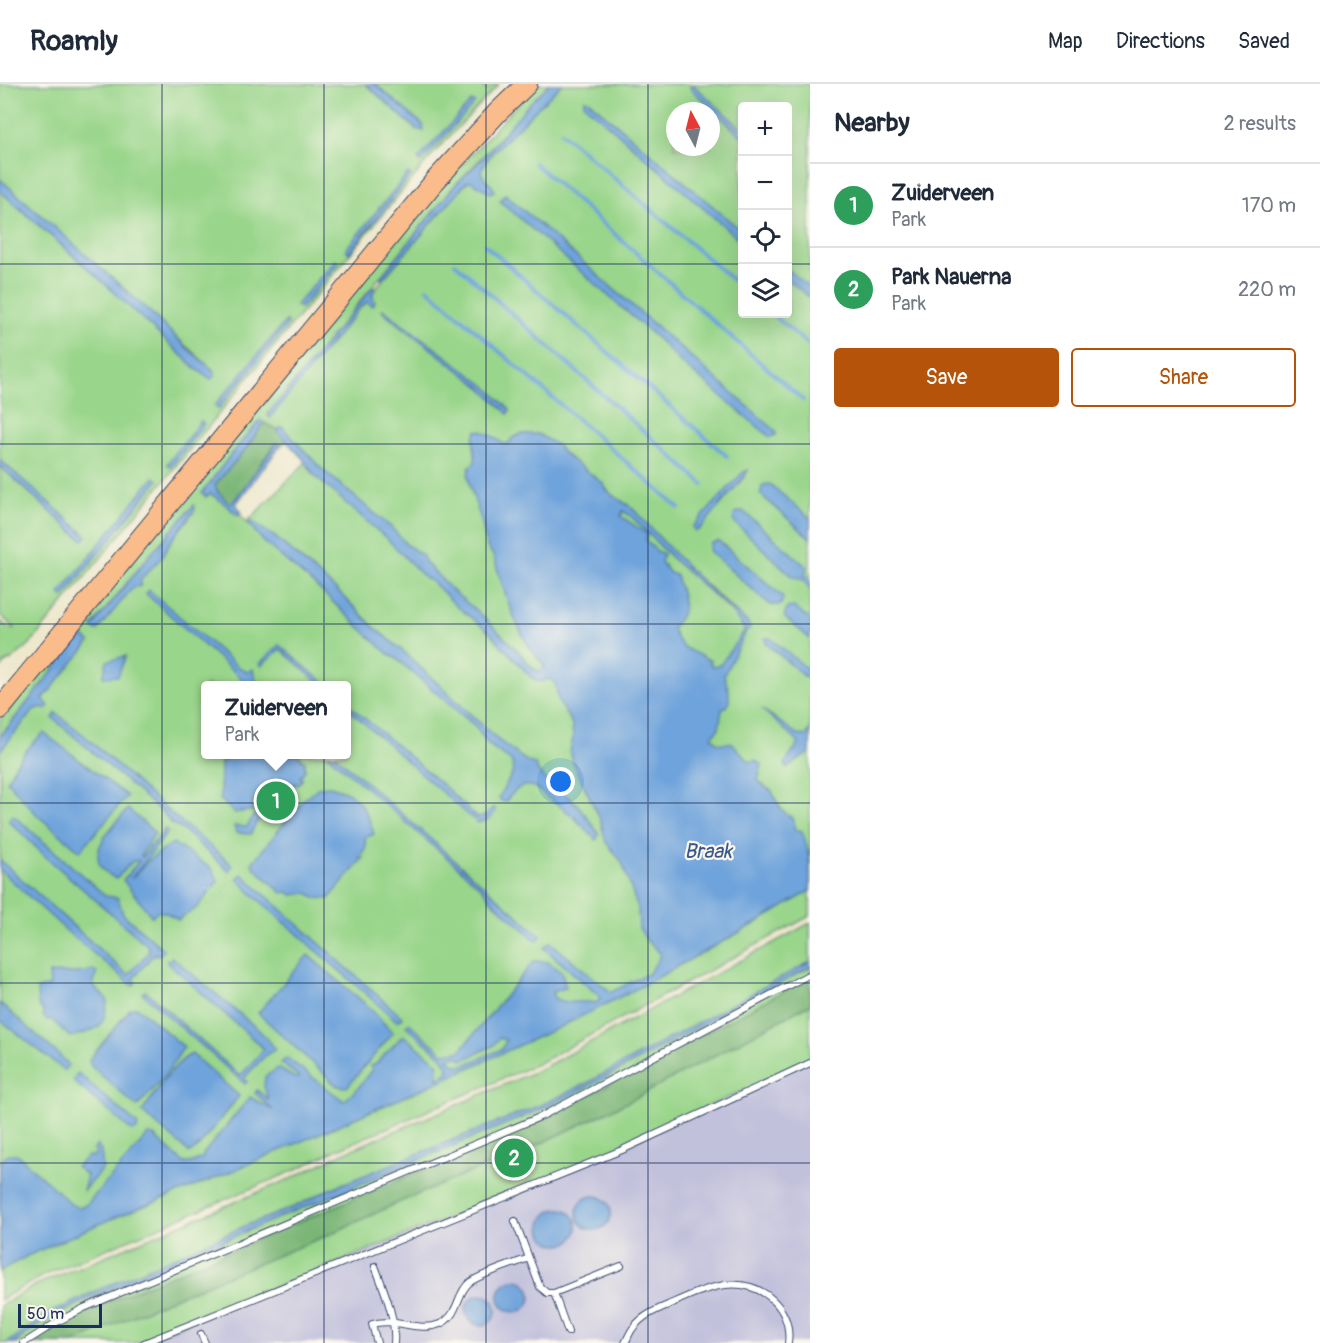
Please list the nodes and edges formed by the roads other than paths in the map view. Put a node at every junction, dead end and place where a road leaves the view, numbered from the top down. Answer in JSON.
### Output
{"nodes":[{"id":1,"x":526,"y":84,"type":"edge"},
{"id":2,"x":0,"y":709,"type":"edge"},
{"id":3,"x":810,"y":974,"type":"edge"},
{"id":4,"x":810,"y":1063,"type":"edge"},
{"id":5,"x":514,"y":1221,"type":"dead end"},
{"id":6,"x":529,"y":1258,"type":"junction"},
{"id":7,"x":375,"y":1266,"type":"dead end"},
{"id":8,"x":621,"y":1266,"type":"dead end"},
{"id":9,"x":554,"y":1293,"type":"junction"},
{"id":10,"x":392,"y":1322,"type":"junction"},
{"id":11,"x":568,"y":1332,"type":"dead end"},
{"id":12,"x":201,"y":1334,"type":"dead end"},
{"id":13,"x":24,"y":1343,"type":"edge"},
{"id":14,"x":144,"y":1343,"type":"edge"},
{"id":15,"x":205,"y":1343,"type":"edge"},
{"id":16,"x":377,"y":1343,"type":"edge"},
{"id":17,"x":394,"y":1343,"type":"edge"},
{"id":18,"x":625,"y":1343,"type":"edge"},
{"id":19,"x":788,"y":1343,"type":"edge"}],
"edges":[{"from":1,"to":2,"type":"main road"},
{"from":3,"to":13,"type":"lane"},
{"from":4,"to":14,"type":"lane"},
{"from":5,"to":6,"type":"lane"},
{"from":6,"to":9,"type":"lane"},
{"from":6,"to":10,"type":"lane"},
{"from":7,"to":10,"type":"lane"},
{"from":8,"to":9,"type":"lane"},
{"from":9,"to":11,"type":"lane"},
{"from":10,"to":16,"type":"lane"},
{"from":10,"to":17,"type":"lane"},
{"from":12,"to":15,"type":"lane"},
{"from":18,"to":19,"type":"lane"}]}
